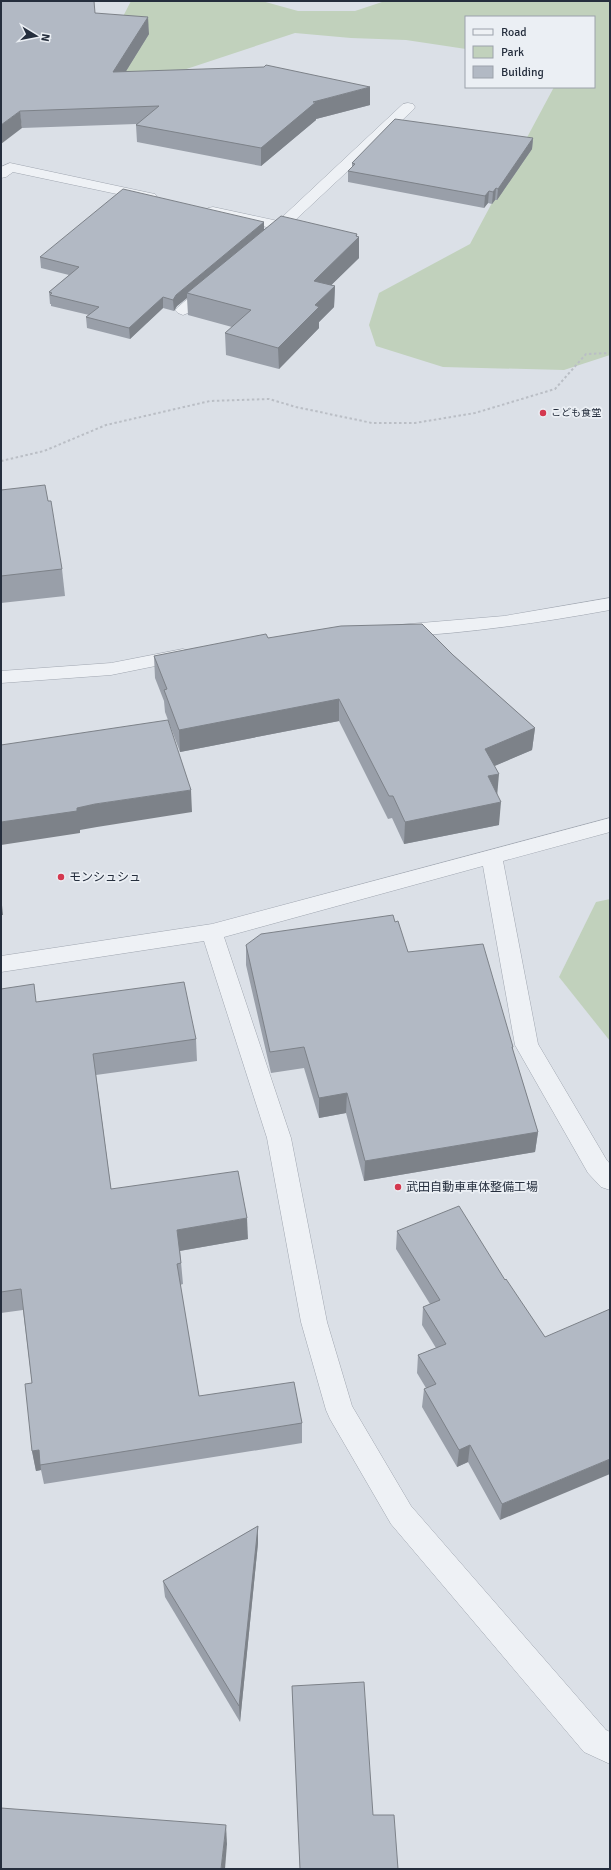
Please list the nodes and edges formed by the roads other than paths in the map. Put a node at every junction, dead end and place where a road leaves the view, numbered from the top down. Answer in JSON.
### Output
{"nodes":[{"id":1,"x":408,"y":107,"type":"dead end"},
{"id":2,"x":1,"y":174,"type":"edge"},
{"id":3,"x":166,"y":200,"type":"edge"},
{"id":4,"x":197,"y":207,"type":"edge"},
{"id":5,"x":283,"y":226,"type":"junction"},
{"id":6,"x":259,"y":246,"type":"edge"},
{"id":7,"x":224,"y":275,"type":"edge"},
{"id":8,"x":182,"y":310,"type":"dead end"},
{"id":9,"x":610,"y":604,"type":"edge"},
{"id":10,"x":382,"y":631,"type":"edge"},
{"id":11,"x":196,"y":653,"type":"edge"},
{"id":12,"x":1,"y":677,"type":"edge"},
{"id":13,"x":610,"y":825,"type":"edge"},
{"id":14,"x":492,"y":857,"type":"junction"},
{"id":15,"x":212,"y":932,"type":"junction"},
{"id":16,"x":1,"y":964,"type":"edge"},
{"id":17,"x":610,"y":1180,"type":"edge"},
{"id":18,"x":610,"y":1748,"type":"edge"}],
"edges":[{"from":1,"to":5,"type":"street"},
{"from":2,"to":3,"type":"street"},
{"from":4,"to":5,"type":"street"},
{"from":5,"to":6,"type":"street"},
{"from":7,"to":8,"type":"street"},
{"from":9,"to":10,"type":"street"},
{"from":11,"to":12,"type":"street"},
{"from":13,"to":14,"type":"street"},
{"from":14,"to":15,"type":"street"},
{"from":14,"to":17,"type":"street"},
{"from":15,"to":16,"type":"street"},
{"from":15,"to":18,"type":"street"}]}
